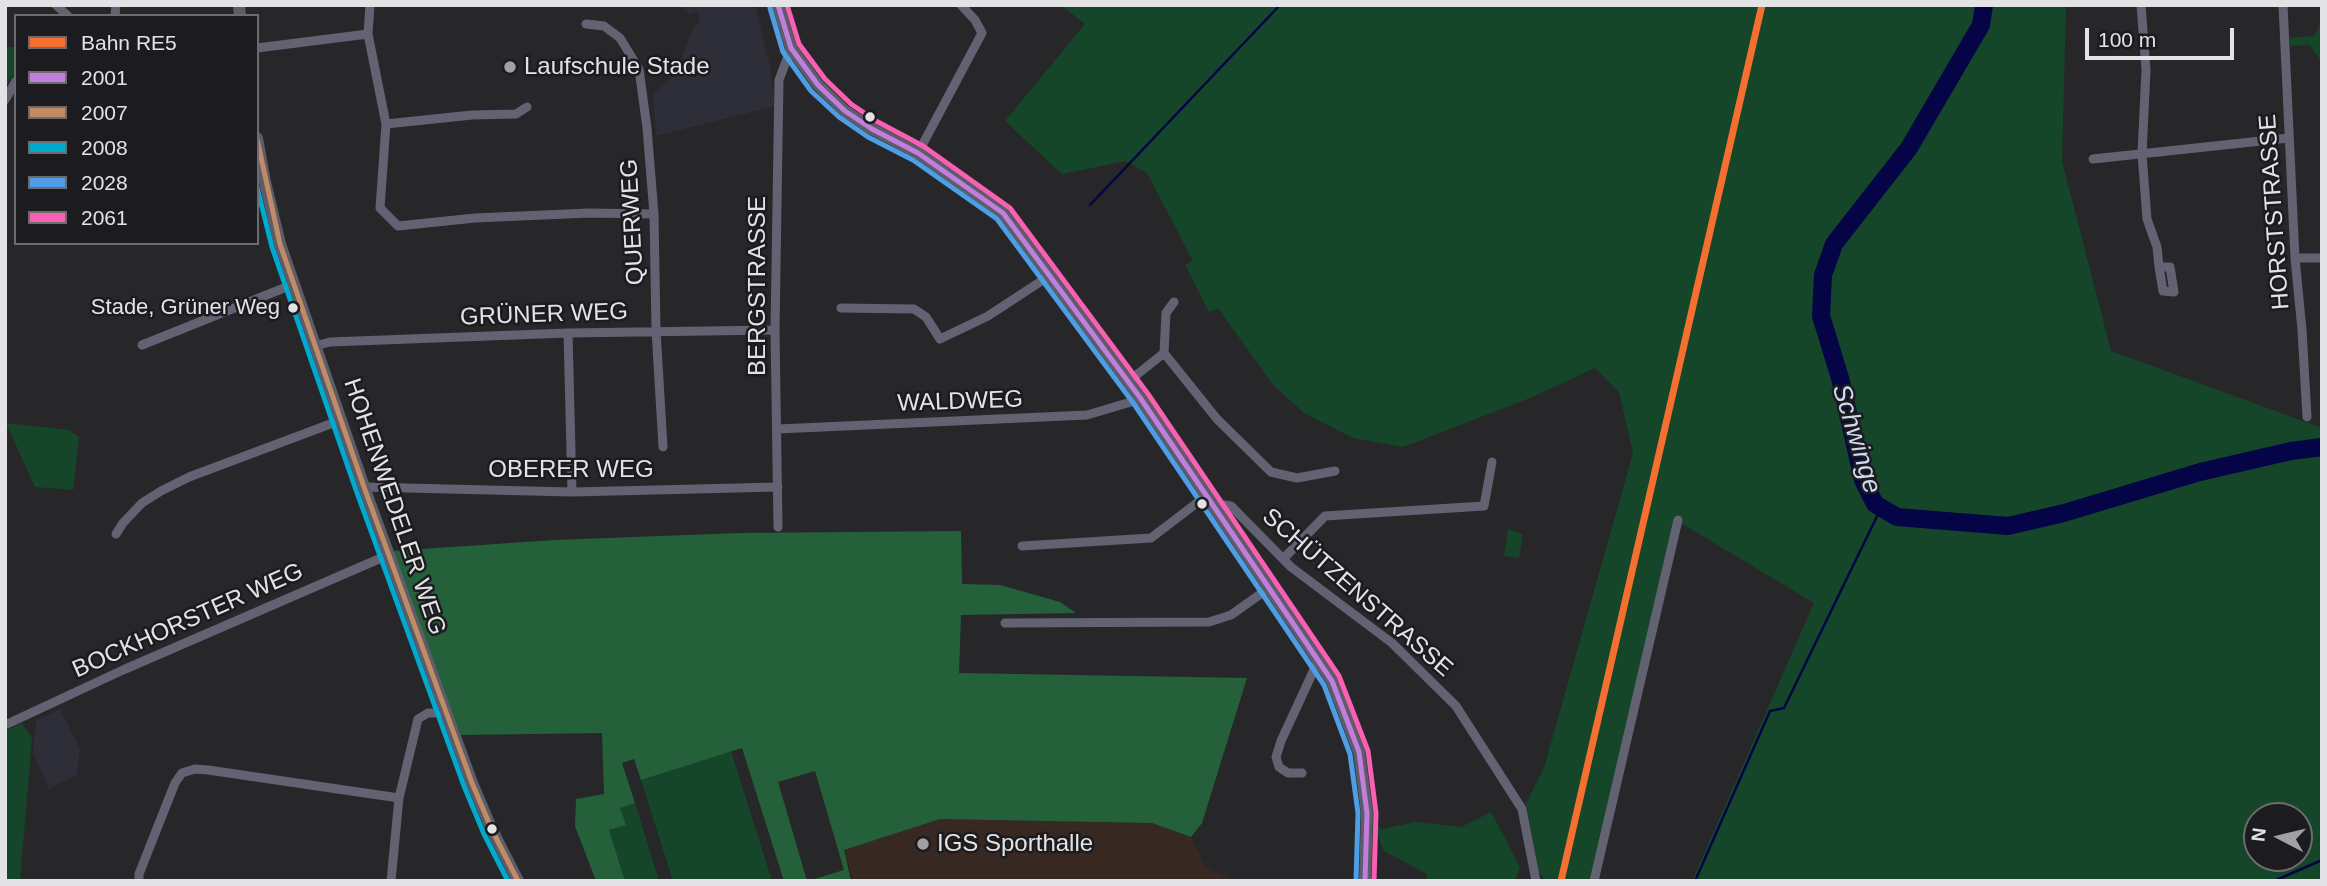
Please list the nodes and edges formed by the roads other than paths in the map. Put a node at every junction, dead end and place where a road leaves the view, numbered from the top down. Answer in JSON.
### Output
{"nodes":[{"id":1,"x":370,"y":5,"type":"edge"},
{"id":2,"x":778,"y":5,"type":"edge"},
{"id":3,"x":961,"y":5,"type":"edge"},
{"id":4,"x":2141,"y":5,"type":"edge"},
{"id":5,"x":2284,"y":5,"type":"edge"},
{"id":6,"x":586,"y":24,"type":"dead end"},
{"id":7,"x":368,"y":34,"type":"junction"},
{"id":8,"x":259,"y":48,"type":"edge"},
{"id":9,"x":791,"y":48,"type":"junction"},
{"id":10,"x":14,"y":84,"type":"edge"},
{"id":11,"x":5,"y":100,"type":"edge"},
{"id":12,"x":527,"y":107,"type":"dead end"},
{"id":13,"x":386,"y":124,"type":"junction"},
{"id":14,"x":2289,"y":138,"type":"junction"},
{"id":15,"x":918,"y":153,"type":"junction"},
{"id":16,"x":2142,"y":155,"type":"junction"},
{"id":17,"x":2093,"y":159,"type":"dead end"},
{"id":18,"x":259,"y":160,"type":"edge"},
{"id":19,"x":261,"y":183,"type":"edge"},
{"id":20,"x":654,"y":214,"type":"junction"},
{"id":21,"x":2295,"y":258,"type":"junction"},
{"id":22,"x":2322,"y":258,"type":"edge"},
{"id":23,"x":2158,"y":267,"type":"dead end"},
{"id":24,"x":1049,"y":276,"type":"junction"},
{"id":25,"x":295,"y":284,"type":"junction"},
{"id":26,"x":1174,"y":302,"type":"dead end"},
{"id":27,"x":841,"y":308,"type":"dead end"},
{"id":28,"x":656,"y":330,"type":"junction"},
{"id":29,"x":775,"y":330,"type":"junction"},
{"id":30,"x":568,"y":333,"type":"junction"},
{"id":31,"x":142,"y":345,"type":"dead end"},
{"id":32,"x":315,"y":346,"type":"junction"},
{"id":33,"x":1164,"y":353,"type":"junction"},
{"id":34,"x":1129,"y":381,"type":"junction"},
{"id":35,"x":1141,"y":399,"type":"junction"},
{"id":36,"x":2307,"y":417,"type":"dead end"},
{"id":37,"x":341,"y":420,"type":"junction"},
{"id":38,"x":778,"y":429,"type":"junction"},
{"id":39,"x":663,"y":447,"type":"dead end"},
{"id":40,"x":1492,"y":462,"type":"dead end"},
{"id":41,"x":1335,"y":471,"type":"dead end"},
{"id":42,"x":364,"y":487,"type":"junction"},
{"id":43,"x":778,"y":487,"type":"junction"},
{"id":44,"x":572,"y":492,"type":"junction"},
{"id":45,"x":1208,"y":500,"type":"junction"},
{"id":46,"x":1678,"y":520,"type":"dead end"},
{"id":47,"x":778,"y":527,"type":"dead end"},
{"id":48,"x":116,"y":534,"type":"dead end"},
{"id":49,"x":1022,"y":546,"type":"dead end"},
{"id":50,"x":388,"y":555,"type":"junction"},
{"id":51,"x":1284,"y":558,"type":"junction"},
{"id":52,"x":1269,"y":588,"type":"junction"},
{"id":53,"x":1005,"y":624,"type":"dead end"},
{"id":54,"x":1318,"y":662,"type":"junction"},
{"id":55,"x":445,"y":713,"type":"junction"},
{"id":56,"x":5,"y":725,"type":"edge"},
{"id":57,"x":1302,"y":773,"type":"dead end"},
{"id":58,"x":399,"y":798,"type":"junction"},
{"id":59,"x":1535,"y":880,"type":"edge"},
{"id":60,"x":139,"y":881,"type":"edge"},
{"id":61,"x":391,"y":881,"type":"edge"},
{"id":62,"x":518,"y":881,"type":"edge"},
{"id":63,"x":1365,"y":881,"type":"edge"},
{"id":64,"x":1594,"y":881,"type":"edge"}],
"edges":[{"from":1,"to":7,"type":"street"},
{"from":2,"to":9,"type":"main road"},
{"from":3,"to":15,"type":"street"},
{"from":4,"to":16,"type":"street"},
{"from":5,"to":14,"type":"street","name":"HORSTSTRASSE"},
{"from":6,"to":20,"type":"street","name":"QUERWEG"},
{"from":7,"to":8,"type":"street"},
{"from":7,"to":13,"type":"street"},
{"from":9,"to":15,"type":"main road"},
{"from":9,"to":29,"type":"street","name":"BERGSTRASSE"},
{"from":10,"to":11,"type":"street"},
{"from":12,"to":13,"type":"street"},
{"from":13,"to":20,"type":"street"},
{"from":14,"to":16,"type":"street"},
{"from":14,"to":21,"type":"street","name":"HORSTSTRASSE"},
{"from":15,"to":24,"type":"main road"},
{"from":16,"to":17,"type":"street"},
{"from":16,"to":23,"type":"street"},
{"from":18,"to":19,"type":"main road","name":"HOHENWEDELER WEG"},
{"from":19,"to":25,"type":"main road","name":"HOHENWEDELER WEG"},
{"from":20,"to":28,"type":"street","name":"QUERWEG"},
{"from":21,"to":22,"type":"street"},
{"from":21,"to":36,"type":"street","name":"HORSTSTRASSE"},
{"from":24,"to":27,"type":"street"},
{"from":24,"to":34,"type":"main road"},
{"from":25,"to":31,"type":"street"},
{"from":25,"to":32,"type":"main road","name":"HOHENWEDELER WEG"},
{"from":26,"to":33,"type":"street"},
{"from":28,"to":29,"type":"street","name":"GRÜNER WEG"},
{"from":28,"to":30,"type":"street","name":"GRÜNER WEG"},
{"from":28,"to":39,"type":"street","name":"QUERWEG"},
{"from":29,"to":38,"type":"street","name":"BERGSTRASSE"},
{"from":30,"to":32,"type":"street","name":"GRÜNER WEG"},
{"from":30,"to":44,"type":"street"},
{"from":32,"to":37,"type":"main road","name":"HOHENWEDELER WEG"},
{"from":33,"to":34,"type":"street"},
{"from":33,"to":41,"type":"street"},
{"from":34,"to":35,"type":"main road"},
{"from":35,"to":38,"type":"street","name":"WALDWEG"},
{"from":35,"to":45,"type":"main road"},
{"from":37,"to":42,"type":"main road","name":"HOHENWEDELER WEG"},
{"from":37,"to":48,"type":"street"},
{"from":38,"to":43,"type":"street","name":"BERGSTRASSE"},
{"from":40,"to":51,"type":"street"},
{"from":42,"to":44,"type":"street","name":"OBERER WEG"},
{"from":42,"to":50,"type":"main road","name":"HOHENWEDELER WEG"},
{"from":43,"to":44,"type":"street","name":"OBERER WEG"},
{"from":43,"to":47,"type":"street","name":"BERGSTRASSE"},
{"from":45,"to":49,"type":"street"},
{"from":45,"to":51,"type":"street","name":"SCHÜTZENSTRASSE"},
{"from":45,"to":52,"type":"main road"},
{"from":46,"to":64,"type":"street"},
{"from":50,"to":55,"type":"main road","name":"HOHENWEDELER WEG"},
{"from":50,"to":56,"type":"street","name":"BOCKHORSTER WEG"},
{"from":51,"to":59,"type":"street","name":"SCHÜTZENSTRASSE"},
{"from":52,"to":53,"type":"street"},
{"from":52,"to":54,"type":"main road"},
{"from":54,"to":57,"type":"street"},
{"from":54,"to":63,"type":"main road"},
{"from":55,"to":58,"type":"street"},
{"from":55,"to":62,"type":"main road","name":"HOHENWEDELER WEG"},
{"from":58,"to":60,"type":"street"},
{"from":58,"to":61,"type":"street"}]}
